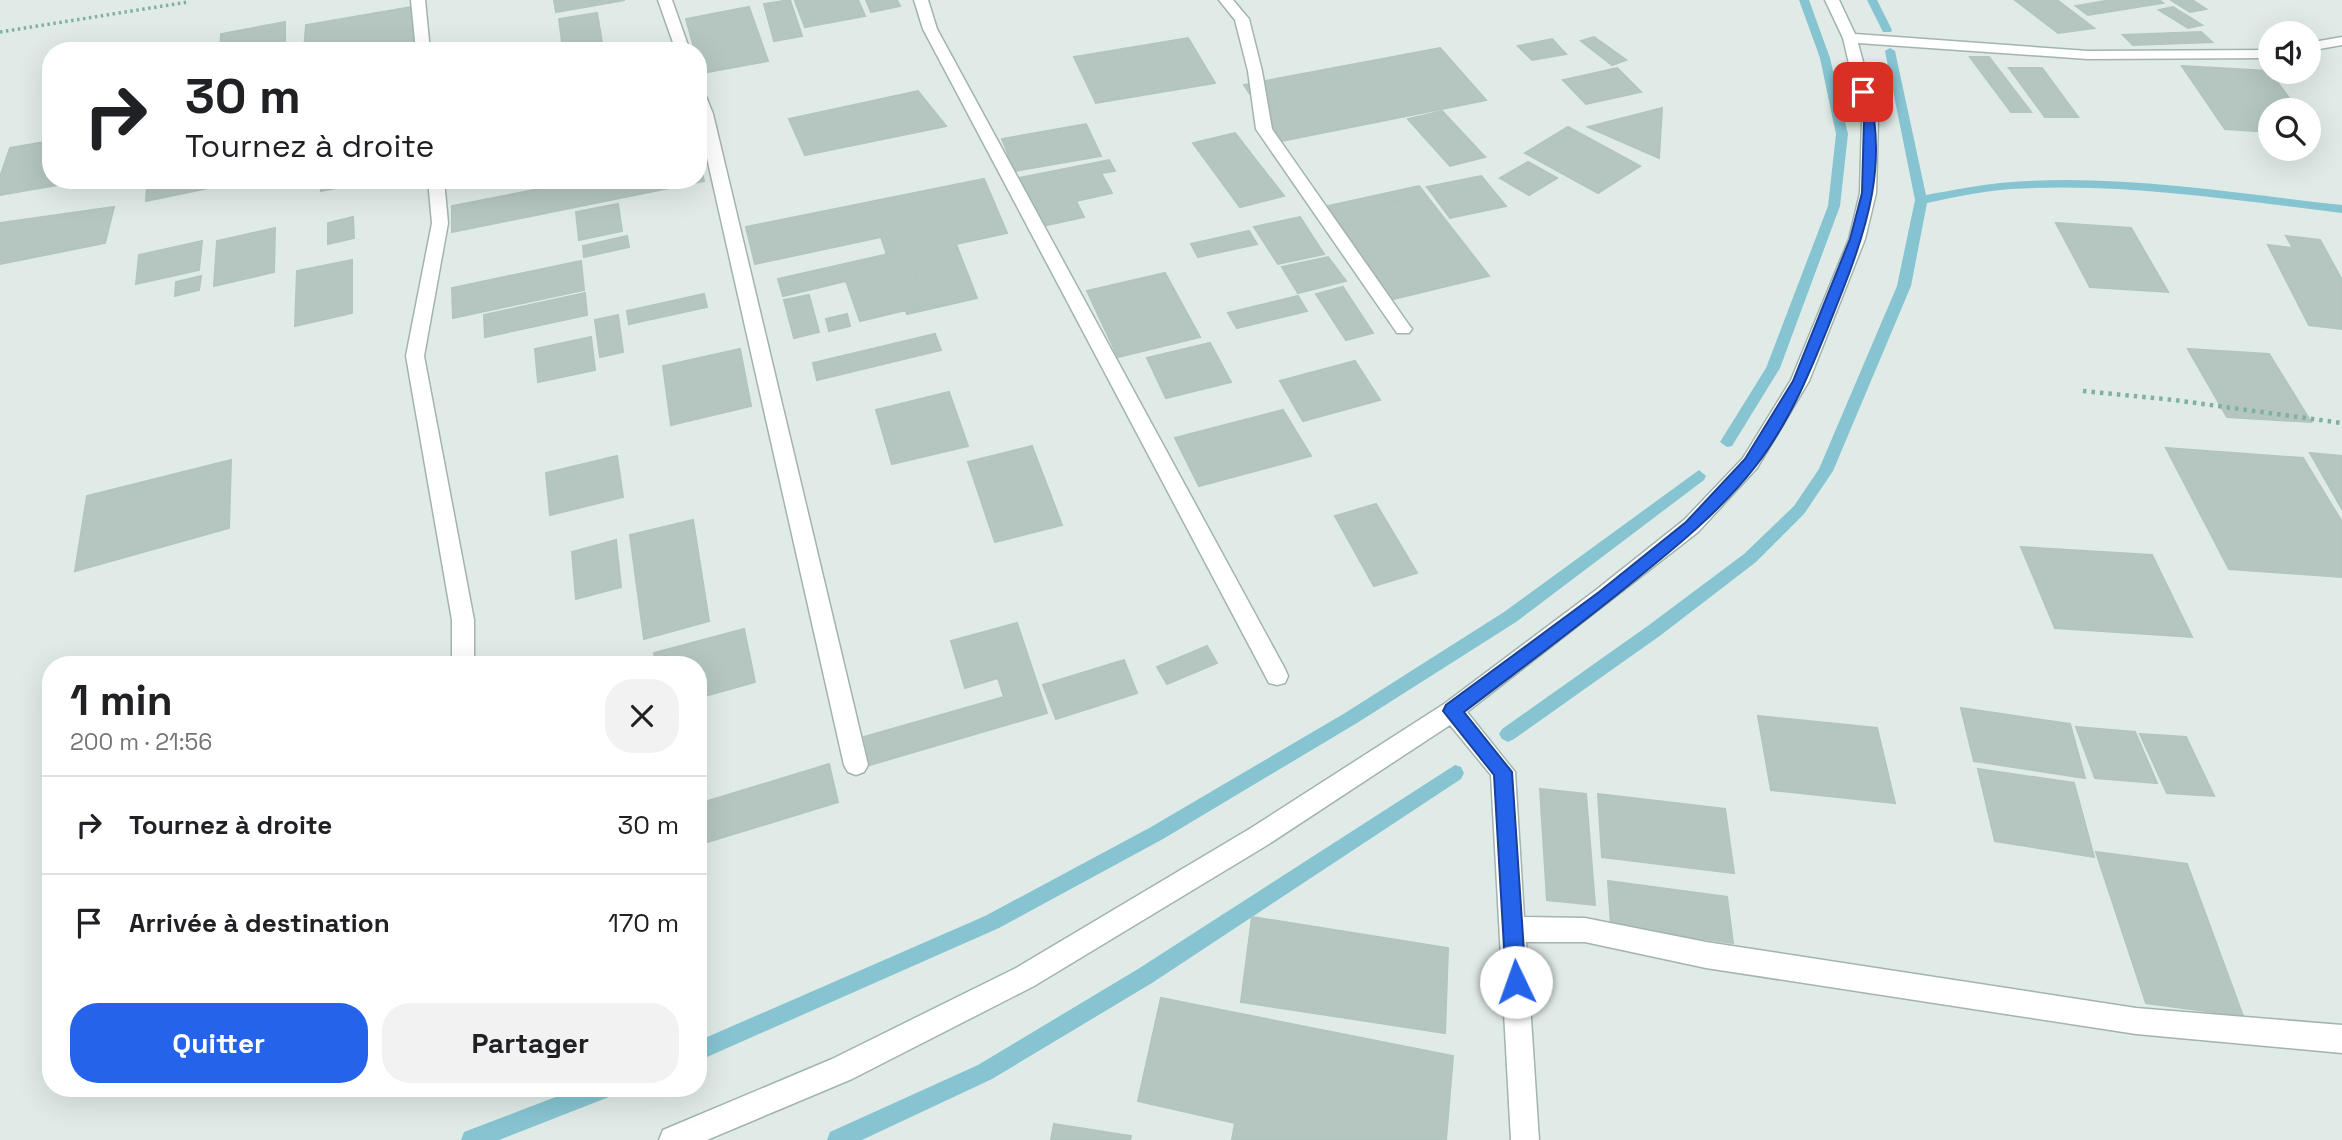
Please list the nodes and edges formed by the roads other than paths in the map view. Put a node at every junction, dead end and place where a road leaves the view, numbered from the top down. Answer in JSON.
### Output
{"nodes":[{"id":1,"x":418,"y":0,"type":"edge"},
{"id":2,"x":665,"y":0,"type":"edge"},
{"id":3,"x":921,"y":0,"type":"edge"},
{"id":4,"x":1226,"y":0,"type":"edge"},
{"id":5,"x":1832,"y":0,"type":"edge"},
{"id":6,"x":1850,"y":38,"type":"junction"},
{"id":7,"x":2342,"y":41,"type":"edge"},
{"id":8,"x":422,"y":42,"type":"edge"},
{"id":9,"x":680,"y":42,"type":"edge"},
{"id":10,"x":2321,"y":45,"type":"edge"},
{"id":11,"x":2258,"y":54,"type":"edge"},
{"id":12,"x":707,"y":123,"type":"edge"},
{"id":13,"x":437,"y":189,"type":"edge"},
{"id":14,"x":1402,"y":329,"type":"dead end"},
{"id":15,"x":463,"y":656,"type":"edge"},
{"id":16,"x":1277,"y":676,"type":"dead end"},
{"id":17,"x":1452,"y":711,"type":"junction"},
{"id":18,"x":856,"y":765,"type":"dead end"},
{"id":19,"x":1514,"y":929,"type":"junction"},
{"id":20,"x":2342,"y":1040,"type":"edge"},
{"id":21,"x":673,"y":1140,"type":"edge"},
{"id":22,"x":1525,"y":1140,"type":"edge"}],
"edges":[{"from":1,"to":8,"type":"street"},
{"from":2,"to":9,"type":"street"},
{"from":3,"to":16,"type":"street"},
{"from":4,"to":14,"type":"street"},
{"from":5,"to":6,"type":"street"},
{"from":6,"to":11,"type":"street"},
{"from":6,"to":17,"type":"street"},
{"from":7,"to":10,"type":"street"},
{"from":12,"to":18,"type":"street"},
{"from":13,"to":15,"type":"street"},
{"from":17,"to":19,"type":"street"},
{"from":17,"to":21,"type":"street"},
{"from":19,"to":20,"type":"street"},
{"from":19,"to":22,"type":"street"}]}
